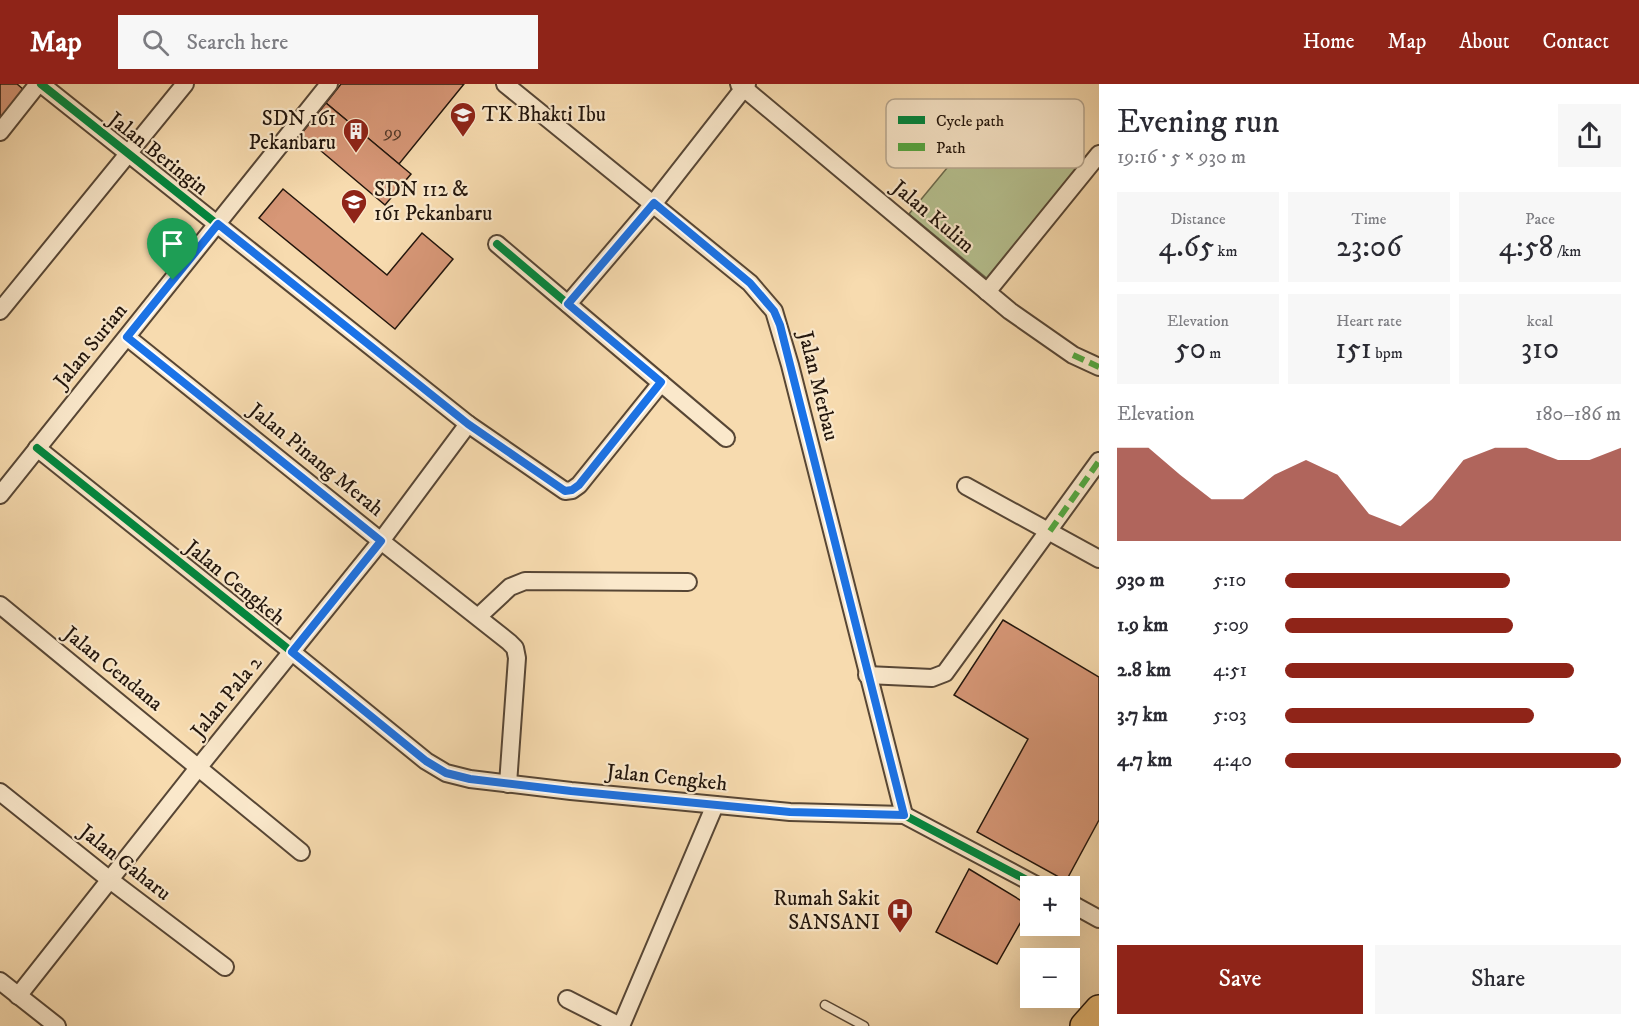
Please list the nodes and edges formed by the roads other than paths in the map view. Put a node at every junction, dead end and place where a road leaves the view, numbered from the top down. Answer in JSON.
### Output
{"nodes":[{"id":1,"x":40,"y":84,"type":"edge"},
{"id":2,"x":185,"y":84,"type":"edge"},
{"id":3,"x":329,"y":84,"type":"edge"},
{"id":4,"x":506,"y":84,"type":"edge"},
{"id":5,"x":744,"y":85,"type":"edge"},
{"id":6,"x":0,"y":132,"type":"edge"},
{"id":7,"x":1099,"y":154,"type":"edge"},
{"id":8,"x":129,"y":155,"type":"junction"},
{"id":9,"x":654,"y":203,"type":"junction"},
{"id":10,"x":218,"y":224,"type":"junction"},
{"id":11,"x":497,"y":244,"type":"dead end"},
{"id":12,"x":987,"y":292,"type":"junction"},
{"id":13,"x":568,"y":304,"type":"junction"},
{"id":14,"x":0,"y":311,"type":"edge"},
{"id":15,"x":127,"y":337,"type":"junction"},
{"id":16,"x":1099,"y":367,"type":"edge"},
{"id":17,"x":661,"y":382,"type":"junction"},
{"id":18,"x":468,"y":424,"type":"junction"},
{"id":19,"x":726,"y":438,"type":"dead end"},
{"id":20,"x":37,"y":448,"type":"junction"},
{"id":21,"x":1099,"y":461,"type":"edge"},
{"id":22,"x":966,"y":486,"type":"dead end"},
{"id":23,"x":0,"y":495,"type":"edge"},
{"id":24,"x":1050,"y":531,"type":"junction"},
{"id":25,"x":381,"y":541,"type":"junction"},
{"id":26,"x":1099,"y":559,"type":"edge"},
{"id":27,"x":688,"y":582,"type":"dead end"},
{"id":28,"x":0,"y":605,"type":"edge"},
{"id":29,"x":478,"y":616,"type":"junction"},
{"id":30,"x":292,"y":652,"type":"junction"},
{"id":31,"x":867,"y":675,"type":"junction"},
{"id":32,"x":198,"y":768,"type":"junction"},
{"id":33,"x":508,"y":784,"type":"junction"},
{"id":34,"x":0,"y":792,"type":"edge"},
{"id":35,"x":715,"y":805,"type":"junction"},
{"id":36,"x":904,"y":815,"type":"junction"},
{"id":37,"x":301,"y":852,"type":"dead end"},
{"id":38,"x":1020,"y":876,"type":"edge"},
{"id":39,"x":110,"y":880,"type":"junction"},
{"id":40,"x":1080,"y":909,"type":"edge"},
{"id":41,"x":1099,"y":919,"type":"edge"},
{"id":42,"x":225,"y":967,"type":"dead end"},
{"id":43,"x":0,"y":981,"type":"edge"},
{"id":44,"x":18,"y":996,"type":"junction"},
{"id":45,"x":567,"y":999,"type":"dead end"},
{"id":46,"x":825,"y":1005,"type":"dead end"},
{"id":47,"x":1099,"y":1009,"type":"edge"},
{"id":48,"x":57,"y":1026,"type":"edge"},
{"id":49,"x":620,"y":1026,"type":"edge"},
{"id":50,"x":864,"y":1026,"type":"edge"},
{"id":51,"x":1084,"y":1026,"type":"edge"}],
"edges":[{"from":1,"to":6,"type":"street"},
{"from":1,"to":8,"type":"street","name":"Jalan Beringin"},
{"from":2,"to":8,"type":"street"},
{"from":3,"to":10,"type":"street","name":"Jalan Surian"},
{"from":4,"to":9,"type":"street","name":"Jalan Merbau"},
{"from":5,"to":9,"type":"street"},
{"from":5,"to":12,"type":"street","name":"Jalan Kulim"},
{"from":7,"to":12,"type":"street"},
{"from":8,"to":10,"type":"street","name":"Jalan Beringin"},
{"from":8,"to":14,"type":"street"},
{"from":9,"to":13,"type":"street"},
{"from":9,"to":31,"type":"street","name":"Jalan Merbau"},
{"from":10,"to":15,"type":"street","name":"Jalan Surian"},
{"from":10,"to":18,"type":"street","name":"Jalan Beringin"},
{"from":11,"to":13,"type":"street"},
{"from":12,"to":16,"type":"street","name":"Jalan Kulim"},
{"from":13,"to":17,"type":"street"},
{"from":15,"to":20,"type":"street","name":"Jalan Surian"},
{"from":15,"to":25,"type":"street","name":"Jalan Pinang Merah"},
{"from":17,"to":18,"type":"street","name":"Jalan Beringin"},
{"from":17,"to":19,"type":"street"},
{"from":18,"to":25,"type":"street","name":"Jalan Pala 2"},
{"from":20,"to":23,"type":"street","name":"Jalan Surian"},
{"from":20,"to":30,"type":"street","name":"Jalan Cengkeh"},
{"from":21,"to":24,"type":"street"},
{"from":22,"to":24,"type":"street"},
{"from":24,"to":26,"type":"street"},
{"from":24,"to":31,"type":"street"},
{"from":25,"to":29,"type":"street","name":"Jalan Pinang Merah"},
{"from":25,"to":30,"type":"street","name":"Jalan Pala 2"},
{"from":27,"to":29,"type":"street"},
{"from":28,"to":32,"type":"street","name":"Jalan Cendana"},
{"from":29,"to":33,"type":"street","name":"Jalan Pinang Merah"},
{"from":30,"to":32,"type":"street","name":"Jalan Pala 2"},
{"from":30,"to":33,"type":"street","name":"Jalan Cengkeh"},
{"from":31,"to":36,"type":"street","name":"Jalan Merbau"},
{"from":32,"to":37,"type":"street","name":"Jalan Cendana"},
{"from":32,"to":39,"type":"street","name":"Jalan Pala 2"},
{"from":33,"to":35,"type":"street","name":"Jalan Cengkeh"},
{"from":34,"to":39,"type":"street","name":"Jalan Gaharu"},
{"from":35,"to":36,"type":"street","name":"Jalan Cengkeh"},
{"from":35,"to":49,"type":"street"},
{"from":36,"to":38,"type":"street"},
{"from":39,"to":42,"type":"street","name":"Jalan Gaharu"},
{"from":39,"to":44,"type":"street","name":"Jalan Pala 2"},
{"from":40,"to":41,"type":"street"},
{"from":43,"to":44,"type":"street"},
{"from":44,"to":48,"type":"street"},
{"from":45,"to":49,"type":"street"},
{"from":46,"to":50,"type":"lane"},
{"from":47,"to":51,"type":"main road"}]}
